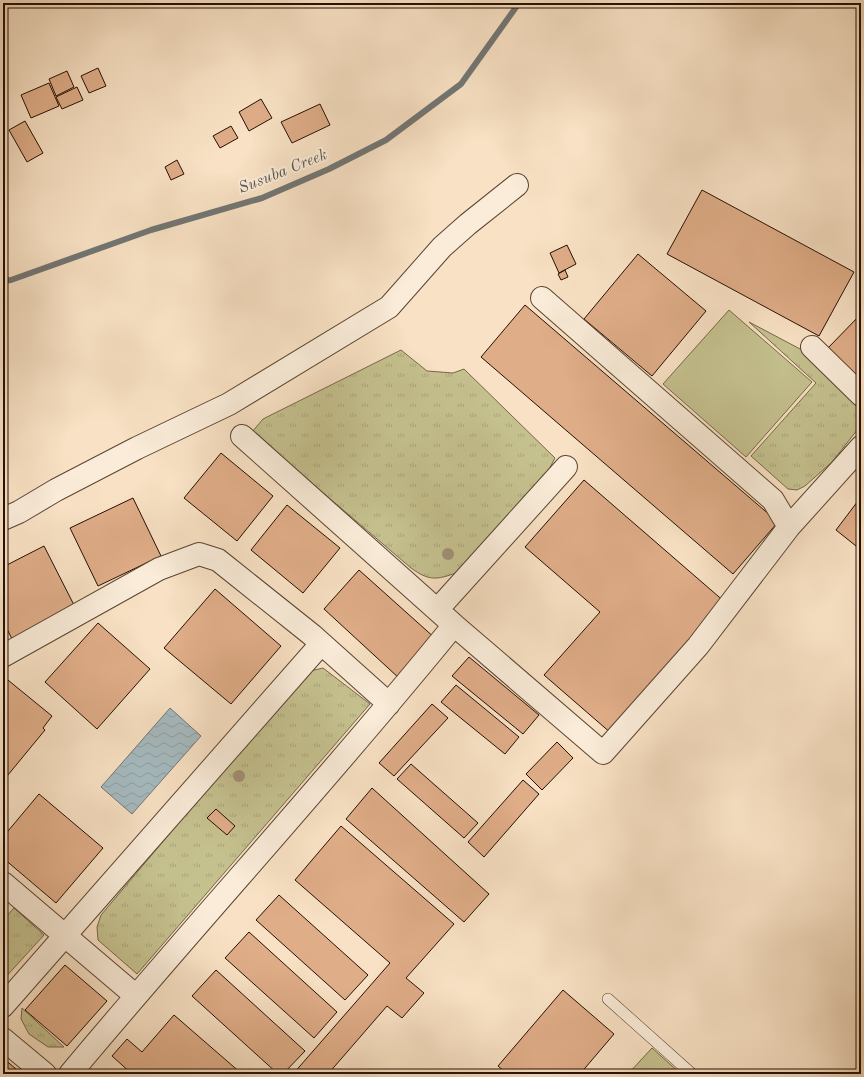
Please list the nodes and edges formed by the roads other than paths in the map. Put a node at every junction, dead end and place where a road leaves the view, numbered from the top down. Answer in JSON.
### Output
{"nodes":[{"id":1,"x":517,"y":185,"type":"dead end"},
{"id":2,"x":542,"y":298,"type":"dead end"},
{"id":3,"x":812,"y":348,"type":"dead end"},
{"id":4,"x":861,"y":395,"type":"edge"},
{"id":5,"x":242,"y":436,"type":"dead end"},
{"id":6,"x":861,"y":447,"type":"edge"},
{"id":7,"x":566,"y":466,"type":"dead end"},
{"id":8,"x":3,"y":519,"type":"edge"},
{"id":9,"x":789,"y":527,"type":"junction"},
{"id":10,"x":437,"y":610,"type":"junction"},
{"id":11,"x":454,"y":625,"type":"junction"},
{"id":12,"x":321,"y":644,"type":"junction"},
{"id":13,"x":3,"y":656,"type":"edge"},
{"id":14,"x":389,"y":704,"type":"junction"},
{"id":15,"x":3,"y":883,"type":"edge"},
{"id":16,"x":64,"y":936,"type":"junction"},
{"id":17,"x":136,"y":996,"type":"junction"},
{"id":18,"x":608,"y":999,"type":"dead end"},
{"id":19,"x":3,"y":1006,"type":"edge"},
{"id":20,"x":3,"y":1039,"type":"edge"},
{"id":21,"x":45,"y":1074,"type":"edge"},
{"id":22,"x":70,"y":1074,"type":"edge"},
{"id":23,"x":692,"y":1074,"type":"edge"}],
"edges":[{"from":1,"to":8,"type":"street"},
{"from":2,"to":9,"type":"street"},
{"from":3,"to":4,"type":"street"},
{"from":5,"to":10,"type":"street"},
{"from":6,"to":9,"type":"street"},
{"from":7,"to":10,"type":"street"},
{"from":9,"to":11,"type":"street"},
{"from":10,"to":11,"type":"street"},
{"from":11,"to":14,"type":"street"},
{"from":12,"to":13,"type":"street"},
{"from":12,"to":14,"type":"street"},
{"from":12,"to":16,"type":"street"},
{"from":14,"to":17,"type":"street"},
{"from":15,"to":16,"type":"street"},
{"from":16,"to":17,"type":"street"},
{"from":16,"to":19,"type":"street"},
{"from":17,"to":22,"type":"street"},
{"from":18,"to":23,"type":"lane"},
{"from":20,"to":21,"type":"street"}]}
